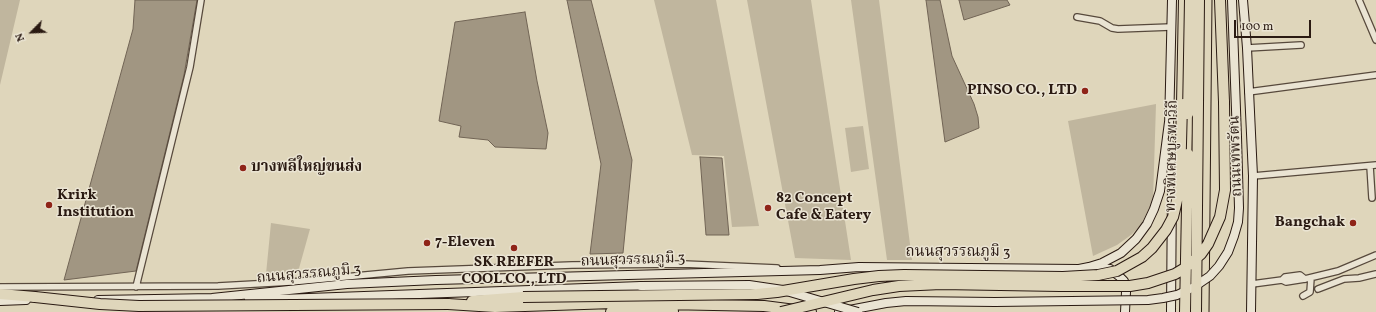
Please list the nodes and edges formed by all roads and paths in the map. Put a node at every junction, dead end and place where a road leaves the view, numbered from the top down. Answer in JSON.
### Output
{"nodes":[{"id":1,"x":201,"y":0,"type":"edge"},
{"id":2,"x":1172,"y":0,"type":"edge"},
{"id":3,"x":1184,"y":0,"type":"edge"},
{"id":4,"x":1189,"y":0,"type":"edge"},
{"id":5,"x":1199,"y":0,"type":"edge"},
{"id":6,"x":1207,"y":0,"type":"edge"},
{"id":7,"x":1220,"y":0,"type":"edge"},
{"id":8,"x":1232,"y":0,"type":"edge"},
{"id":9,"x":1243,"y":0,"type":"edge"},
{"id":10,"x":1359,"y":0,"type":"edge"},
{"id":11,"x":1077,"y":17,"type":"dead end"},
{"id":12,"x":1170,"y":27,"type":"junction"},
{"id":13,"x":1376,"y":40,"type":"edge"},
{"id":14,"x":1301,"y":45,"type":"dead end"},
{"id":15,"x":1247,"y":48,"type":"junction"},
{"id":16,"x":1376,"y":75,"type":"edge"},
{"id":17,"x":1248,"y":92,"type":"junction"},
{"id":18,"x":1169,"y":122,"type":"junction"},
{"id":19,"x":1373,"y":165,"type":"edge"},
{"id":20,"x":1253,"y":176,"type":"junction"},
{"id":21,"x":1372,"y":198,"type":"dead end"},
{"id":22,"x":1376,"y":255,"type":"edge"},
{"id":23,"x":1089,"y":267,"type":"junction"},
{"id":24,"x":820,"y":270,"type":"junction"},
{"id":25,"x":1376,"y":274,"type":"edge"},
{"id":26,"x":1308,"y":279,"type":"junction"},
{"id":27,"x":1252,"y":284,"type":"junction"},
{"id":28,"x":0,"y":287,"type":"edge"},
{"id":29,"x":136,"y":287,"type":"junction"},
{"id":30,"x":1318,"y":289,"type":"dead end"},
{"id":31,"x":0,"y":294,"type":"edge"},
{"id":32,"x":1303,"y":296,"type":"dead end"},
{"id":33,"x":212,"y":298,"type":"junction"},
{"id":34,"x":0,"y":301,"type":"edge"},
{"id":35,"x":448,"y":304,"type":"junction"},
{"id":36,"x":611,"y":312,"type":"edge"},
{"id":37,"x":729,"y":312,"type":"edge"},
{"id":38,"x":781,"y":312,"type":"edge"},
{"id":39,"x":811,"y":312,"type":"edge"},
{"id":40,"x":839,"y":312,"type":"edge"},
{"id":41,"x":858,"y":312,"type":"edge"},
{"id":42,"x":1125,"y":312,"type":"edge"},
{"id":43,"x":1171,"y":312,"type":"edge"},
{"id":44,"x":1186,"y":312,"type":"edge"},
{"id":45,"x":1196,"y":312,"type":"edge"},
{"id":46,"x":1204,"y":312,"type":"edge"},
{"id":47,"x":1251,"y":312,"type":"edge"}],
"edges":[{"from":1,"to":29,"type":"street"},
{"from":2,"to":12,"type":"main road"},
{"from":3,"to":35,"type":"highway","bridge":true},
{"from":4,"to":44,"type":"highway","name":"ทางพิเศษบูรพาวิถี","bridge":true},
{"from":5,"to":45,"type":"highway","name":"ทางพิเศษบูรพาวิถี","bridge":true},
{"from":6,"to":46,"type":"highway","name":"ถนนเทพรัตน"},
{"from":7,"to":38,"type":"highway","bridge":true},
{"from":8,"to":40,"type":"main road","bridge":true},
{"from":9,"to":15,"type":"main road","name":"ถนนเทพรัตน"},
{"from":10,"to":13,"type":"street"},
{"from":11,"to":12,"type":"street"},
{"from":12,"to":18,"type":"main road"},
{"from":14,"to":15,"type":"street"},
{"from":15,"to":17,"type":"main road","name":"ถนนเทพรัตน"},
{"from":16,"to":17,"type":"street"},
{"from":17,"to":20,"type":"main road","name":"ถนนเทพรัตน"},
{"from":18,"to":23,"type":"main road","name":"ถนนสุวรรณภูมิ 3"},
{"from":18,"to":43,"type":"main road"},
{"from":19,"to":20,"type":"street"},
{"from":19,"to":21,"type":"street"},
{"from":20,"to":27,"type":"main road","name":"ถนนเทพรัตน"},
{"from":22,"to":26,"type":"street"},
{"from":23,"to":24,"type":"main road","name":"ถนนสุวรรณภูมิ 3"},
{"from":23,"to":42,"type":"main road"},
{"from":24,"to":29,"type":"street"},
{"from":24,"to":33,"type":"main road","name":"ถนนสุวรรณภูมิ 3"},
{"from":25,"to":30,"type":"street"},
{"from":26,"to":27,"type":"street"},
{"from":26,"to":32,"type":"street"},
{"from":27,"to":47,"type":"main road","name":"ถนนเทพรัตน"},
{"from":28,"to":29,"type":"street"},
{"from":31,"to":35,"type":"highway","bridge":true},
{"from":33,"to":34,"type":"main road","name":"ถนนสุวรรณภูมิ 3"},
{"from":33,"to":41,"type":"main road","bridge":true},
{"from":35,"to":39,"type":"highway","bridge":true},
{"from":36,"to":37,"type":"highway"}]}
